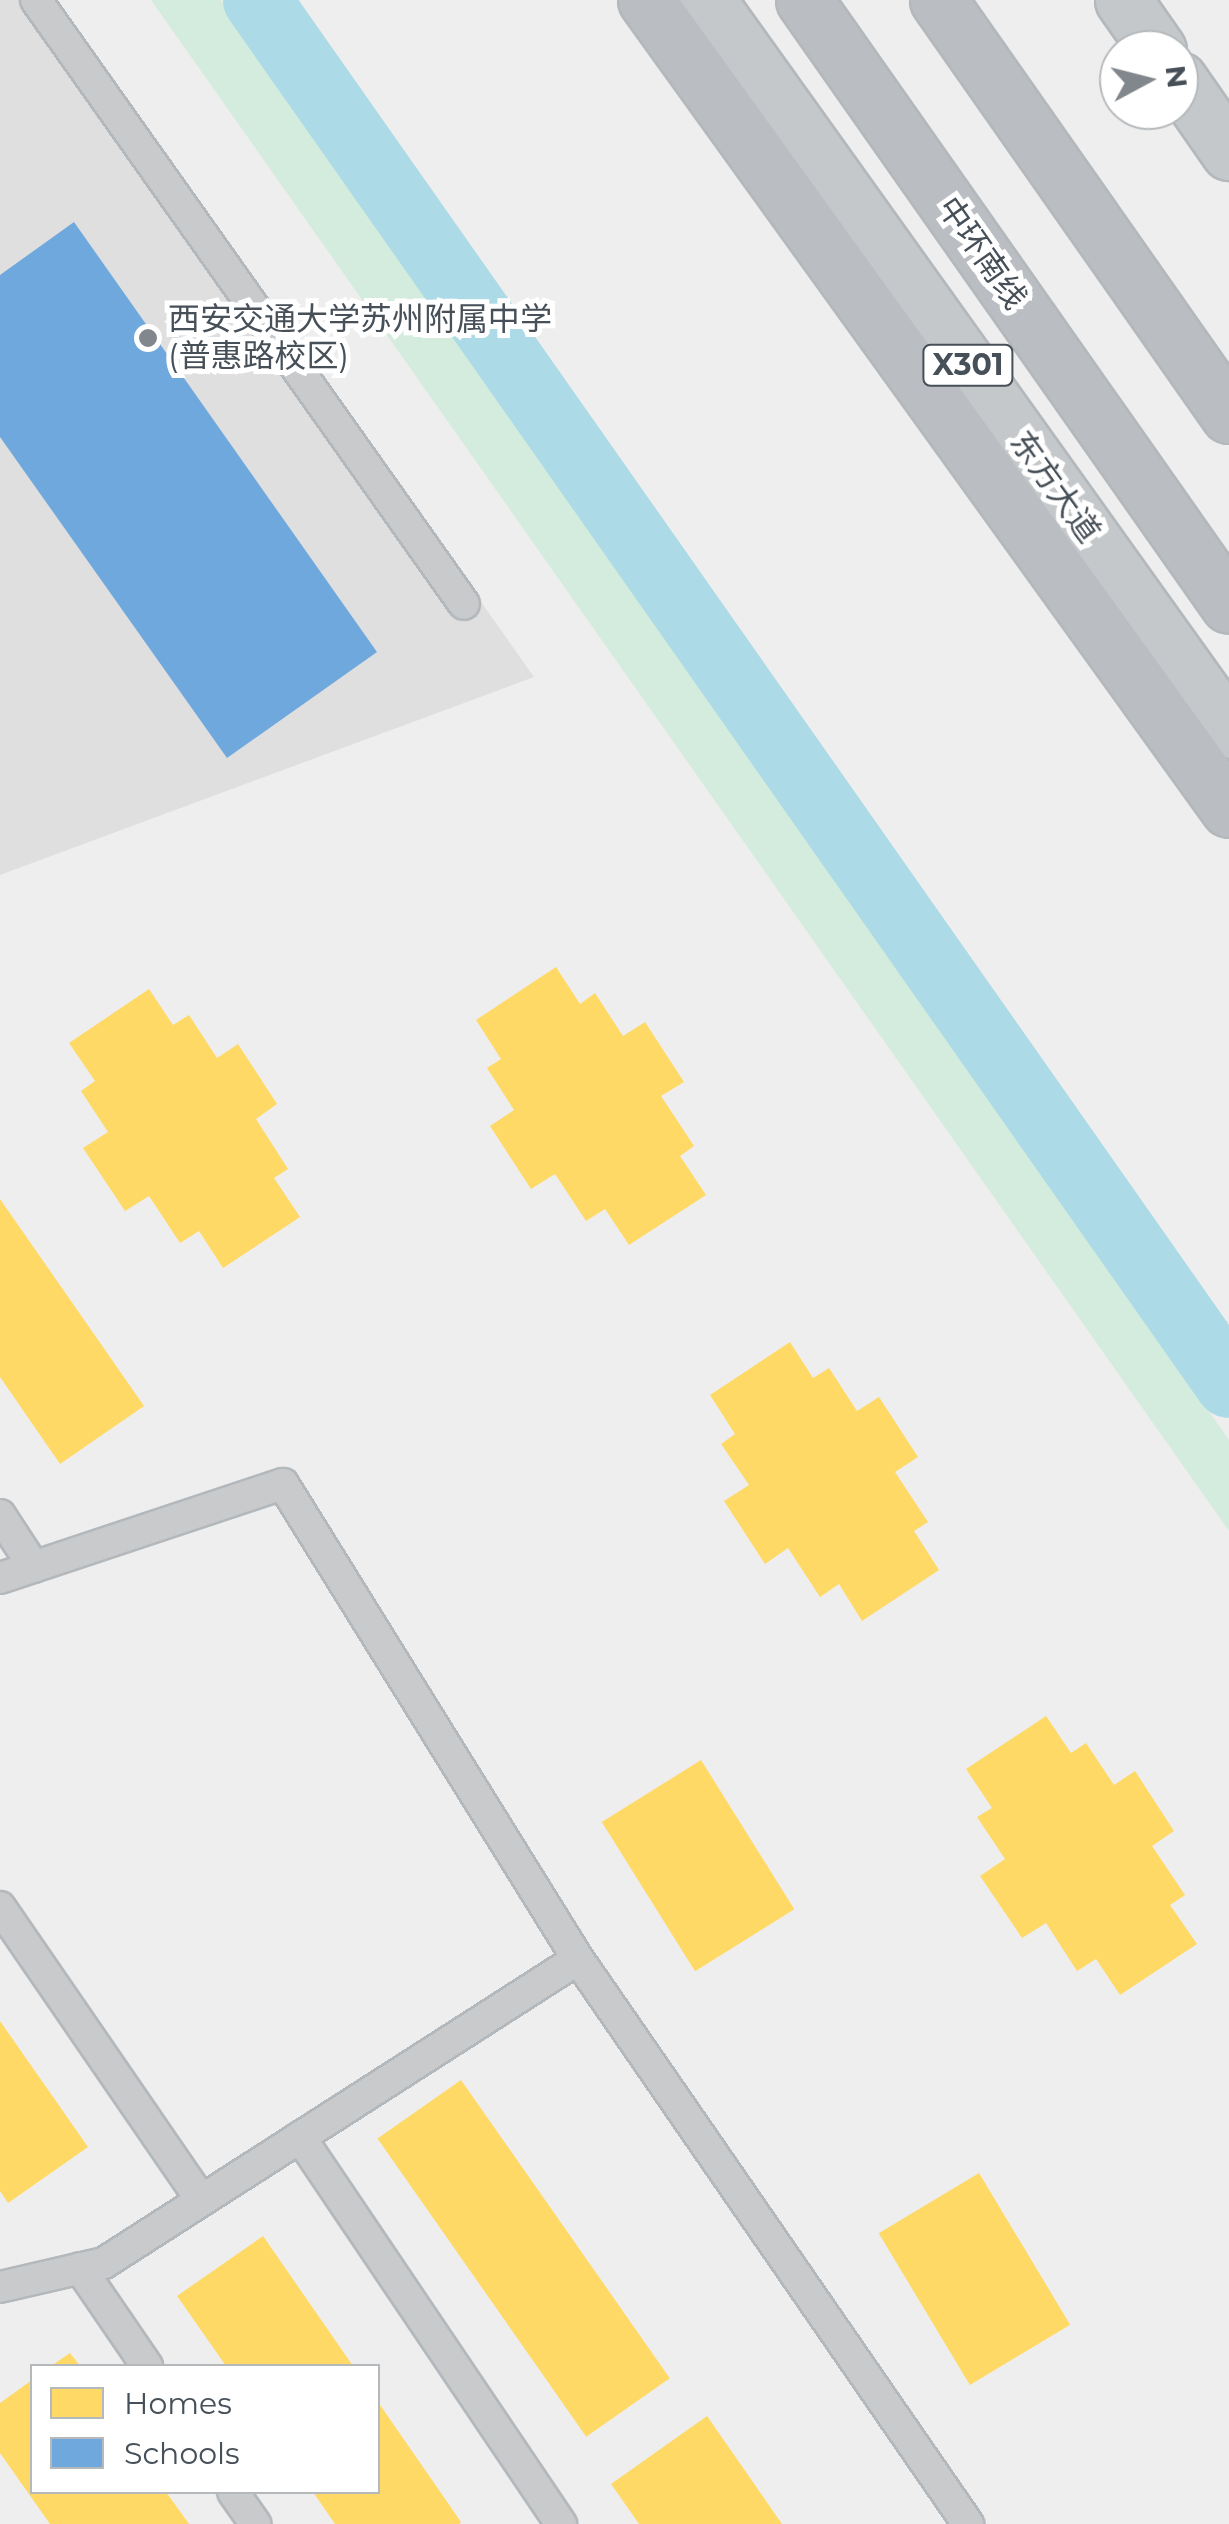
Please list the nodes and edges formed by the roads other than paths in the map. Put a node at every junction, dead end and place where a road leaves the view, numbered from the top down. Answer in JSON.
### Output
{"nodes":[{"id":1,"x":36,"y":0,"type":"edge"},
{"id":2,"x":646,"y":0,"type":"edge"},
{"id":3,"x":707,"y":0,"type":"edge"},
{"id":4,"x":804,"y":0,"type":"edge"},
{"id":5,"x":938,"y":0,"type":"edge"},
{"id":6,"x":1122,"y":0,"type":"edge"},
{"id":7,"x":1144,"y":30,"type":"edge"},
{"id":8,"x":1199,"y":109,"type":"edge"},
{"id":9,"x":1229,"y":152,"type":"edge"},
{"id":10,"x":1229,"y":414,"type":"edge"},
{"id":11,"x":464,"y":604,"type":"dead end"},
{"id":12,"x":1229,"y":605,"type":"edge"},
{"id":13,"x":1229,"y":730,"type":"edge"},
{"id":14,"x":1229,"y":809,"type":"edge"},
{"id":15,"x":0,"y":1515,"type":"edge"},
{"id":16,"x":34,"y":1566,"type":"junction"},
{"id":17,"x":0,"y":1578,"type":"edge"},
{"id":18,"x":0,"y":1907,"type":"edge"},
{"id":19,"x":578,"y":1959,"type":"junction"},
{"id":20,"x":300,"y":2137,"type":"junction"},
{"id":21,"x":201,"y":2200,"type":"junction"},
{"id":22,"x":80,"y":2268,"type":"junction"},
{"id":23,"x":0,"y":2288,"type":"edge"},
{"id":24,"x":146,"y":2364,"type":"edge"},
{"id":25,"x":234,"y":2494,"type":"edge"},
{"id":26,"x":255,"y":2524,"type":"edge"},
{"id":27,"x":562,"y":2524,"type":"edge"},
{"id":28,"x":968,"y":2524,"type":"edge"}],
"edges":[{"from":1,"to":11,"type":"lane"},
{"from":2,"to":14,"type":"highway"},
{"from":3,"to":13,"type":"main road","name":"东方大道","number":"X301"},
{"from":4,"to":12,"type":"highway","name":"中环南线"},
{"from":5,"to":10,"type":"highway"},
{"from":6,"to":7,"type":"main road"},
{"from":8,"to":9,"type":"main road"},
{"from":15,"to":16,"type":"lane"},
{"from":16,"to":17,"type":"lane"},
{"from":16,"to":19,"type":"lane"},
{"from":18,"to":21,"type":"lane"},
{"from":19,"to":20,"type":"lane"},
{"from":19,"to":28,"type":"lane"},
{"from":20,"to":21,"type":"lane"},
{"from":20,"to":27,"type":"lane"},
{"from":21,"to":22,"type":"lane"},
{"from":22,"to":23,"type":"lane"},
{"from":22,"to":24,"type":"lane"},
{"from":25,"to":26,"type":"lane"}]}
